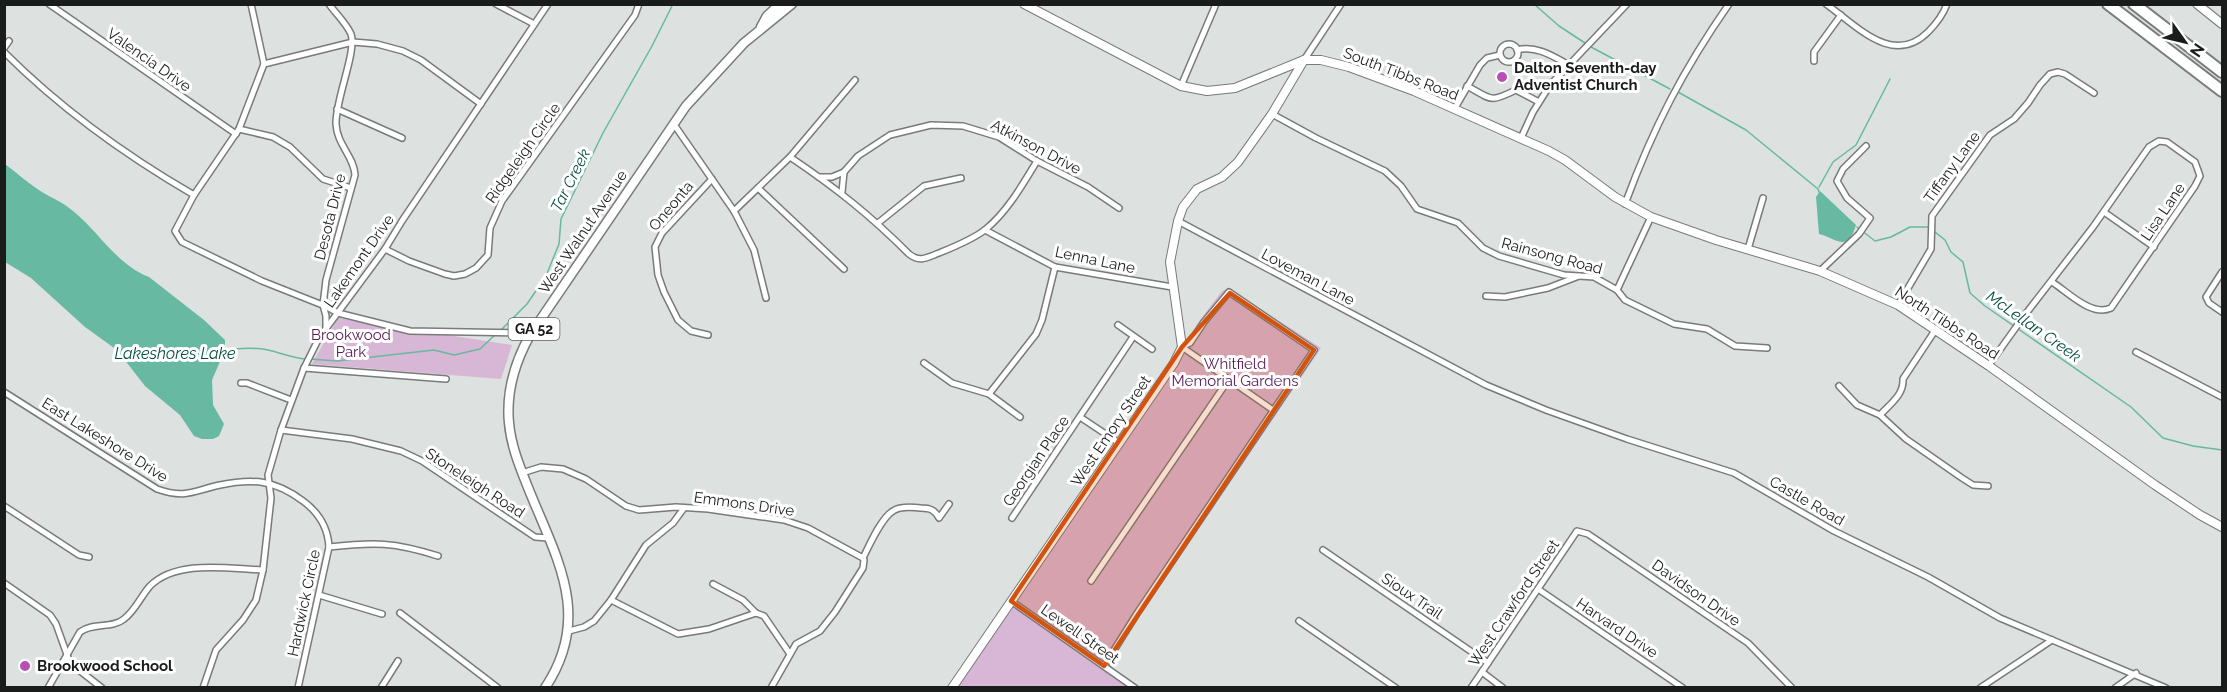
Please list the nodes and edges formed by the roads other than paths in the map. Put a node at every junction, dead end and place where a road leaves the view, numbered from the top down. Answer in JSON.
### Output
{"nodes":[{"id":1,"x":49,"y":4,"type":"edge"},
{"id":2,"x":251,"y":4,"type":"edge"},
{"id":3,"x":329,"y":4,"type":"edge"},
{"id":4,"x":496,"y":4,"type":"edge"},
{"id":5,"x":548,"y":4,"type":"edge"},
{"id":6,"x":639,"y":4,"type":"edge"},
{"id":7,"x":780,"y":4,"type":"edge"},
{"id":8,"x":792,"y":4,"type":"edge"},
{"id":9,"x":1024,"y":4,"type":"edge"},
{"id":10,"x":1216,"y":4,"type":"edge"},
{"id":11,"x":1341,"y":4,"type":"edge"},
{"id":12,"x":1627,"y":4,"type":"edge"},
{"id":13,"x":1729,"y":4,"type":"edge"},
{"id":14,"x":1826,"y":4,"type":"edge"},
{"id":15,"x":1947,"y":4,"type":"edge"},
{"id":16,"x":2108,"y":4,"type":"edge"},
{"id":17,"x":2134,"y":4,"type":"edge"},
{"id":18,"x":2197,"y":4,"type":"edge"},
{"id":19,"x":1841,"y":15,"type":"junction"},
{"id":20,"x":534,"y":24,"type":"junction"},
{"id":21,"x":2223,"y":24,"type":"edge"},
{"id":22,"x":761,"y":27,"type":"junction"},
{"id":23,"x":9,"y":41,"type":"dead end"},
{"id":24,"x":353,"y":42,"type":"junction"},
{"id":25,"x":4,"y":48,"type":"edge"},
{"id":26,"x":1517,"y":50,"type":"junction"},
{"id":27,"x":4,"y":52,"type":"edge"},
{"id":28,"x":1500,"y":55,"type":"junction"},
{"id":29,"x":1304,"y":60,"type":"junction"},
{"id":30,"x":1814,"y":61,"type":"dead end"},
{"id":31,"x":264,"y":64,"type":"junction"},
{"id":32,"x":1569,"y":65,"type":"junction"},
{"id":33,"x":2223,"y":72,"type":"edge"},
{"id":34,"x":855,"y":80,"type":"dead end"},
{"id":35,"x":1181,"y":86,"type":"junction"},
{"id":36,"x":1467,"y":86,"type":"junction"},
{"id":37,"x":2223,"y":91,"type":"edge"},
{"id":38,"x":2094,"y":93,"type":"dead end"},
{"id":39,"x":1539,"y":102,"type":"junction"},
{"id":40,"x":481,"y":104,"type":"junction"},
{"id":41,"x":1455,"y":108,"type":"junction"},
{"id":42,"x":337,"y":109,"type":"junction"},
{"id":43,"x":1272,"y":114,"type":"junction"},
{"id":44,"x":673,"y":123,"type":"junction"},
{"id":45,"x":237,"y":131,"type":"junction"},
{"id":46,"x":402,"y":138,"type":"dead end"},
{"id":47,"x":1521,"y":138,"type":"junction"},
{"id":48,"x":1866,"y":146,"type":"dead end"},
{"id":49,"x":790,"y":157,"type":"junction"},
{"id":50,"x":1037,"y":161,"type":"junction"},
{"id":51,"x":844,"y":172,"type":"junction"},
{"id":52,"x":819,"y":177,"type":"junction"},
{"id":53,"x":961,"y":178,"type":"dead end"},
{"id":54,"x":711,"y":179,"type":"junction"},
{"id":55,"x":351,"y":188,"type":"junction"},
{"id":56,"x":758,"y":188,"type":"junction"},
{"id":57,"x":842,"y":192,"type":"junction"},
{"id":58,"x":194,"y":195,"type":"junction"},
{"id":59,"x":1762,"y":198,"type":"dead end"},
{"id":60,"x":1625,"y":204,"type":"junction"},
{"id":61,"x":1119,"y":208,"type":"dead end"},
{"id":62,"x":734,"y":211,"type":"junction"},
{"id":63,"x":2104,"y":212,"type":"junction"},
{"id":64,"x":1651,"y":217,"type":"junction"},
{"id":65,"x":1178,"y":221,"type":"junction"},
{"id":66,"x":878,"y":223,"type":"junction"},
{"id":67,"x":985,"y":230,"type":"junction"},
{"id":68,"x":2154,"y":247,"type":"junction"},
{"id":69,"x":385,"y":249,"type":"junction"},
{"id":70,"x":1748,"y":249,"type":"junction"},
{"id":71,"x":1055,"y":267,"type":"junction"},
{"id":72,"x":844,"y":268,"type":"dead end"},
{"id":73,"x":1820,"y":271,"type":"junction"},
{"id":74,"x":2223,"y":272,"type":"edge"},
{"id":75,"x":1579,"y":276,"type":"junction"},
{"id":76,"x":2052,"y":282,"type":"junction"},
{"id":77,"x":1172,"y":287,"type":"junction"},
{"id":78,"x":1617,"y":290,"type":"junction"},
{"id":79,"x":1486,"y":296,"type":"dead end"},
{"id":80,"x":766,"y":298,"type":"dead end"},
{"id":81,"x":323,"y":305,"type":"junction"},
{"id":82,"x":1898,"y":305,"type":"junction"},
{"id":83,"x":2223,"y":312,"type":"edge"},
{"id":84,"x":338,"y":314,"type":"junction"},
{"id":85,"x":1118,"y":325,"type":"dead end"},
{"id":86,"x":326,"y":329,"type":"junction"},
{"id":87,"x":1936,"y":329,"type":"junction"},
{"id":88,"x":530,"y":335,"type":"junction"},
{"id":89,"x":708,"y":335,"type":"dead end"},
{"id":90,"x":1133,"y":337,"type":"junction"},
{"id":91,"x":1182,"y":347,"type":"junction"},
{"id":92,"x":1767,"y":348,"type":"dead end"},
{"id":93,"x":1152,"y":349,"type":"dead end"},
{"id":94,"x":2136,"y":352,"type":"dead end"},
{"id":95,"x":1428,"y":354,"type":"joint"},
{"id":96,"x":924,"y":363,"type":"dead end"},
{"id":97,"x":1989,"y":365,"type":"junction"},
{"id":98,"x":304,"y":368,"type":"junction"},
{"id":99,"x":446,"y":378,"type":"dead end"},
{"id":100,"x":1229,"y":379,"type":"junction"},
{"id":101,"x":241,"y":382,"type":"dead end"},
{"id":102,"x":1839,"y":386,"type":"dead end"},
{"id":103,"x":4,"y":392,"type":"edge"},
{"id":104,"x":989,"y":394,"type":"junction"},
{"id":105,"x":2223,"y":397,"type":"edge"},
{"id":106,"x":291,"y":400,"type":"junction"},
{"id":107,"x":1274,"y":410,"type":"junction"},
{"id":108,"x":1880,"y":415,"type":"junction"},
{"id":109,"x":1020,"y":417,"type":"dead end"},
{"id":110,"x":1080,"y":417,"type":"junction"},
{"id":111,"x":281,"y":430,"type":"junction"},
{"id":112,"x":1119,"y":443,"type":"junction"},
{"id":113,"x":522,"y":473,"type":"junction"},
{"id":114,"x":267,"y":482,"type":"junction"},
{"id":115,"x":1988,"y":486,"type":"dead end"},
{"id":116,"x":949,"y":504,"type":"dead end"},
{"id":117,"x":4,"y":506,"type":"edge"},
{"id":118,"x":684,"y":508,"type":"junction"},
{"id":119,"x":1012,"y":518,"type":"dead end"},
{"id":120,"x":2223,"y":526,"type":"edge"},
{"id":121,"x":1577,"y":531,"type":"joint"},
{"id":122,"x":548,"y":538,"type":"junction"},
{"id":123,"x":329,"y":547,"type":"junction"},
{"id":124,"x":1323,"y":550,"type":"dead end"},
{"id":125,"x":438,"y":556,"type":"dead end"},
{"id":126,"x":89,"y":557,"type":"dead end"},
{"id":127,"x":862,"y":558,"type":"junction"},
{"id":128,"x":263,"y":570,"type":"junction"},
{"id":129,"x":1091,"y":581,"type":"dead end"},
{"id":130,"x":4,"y":583,"type":"edge"},
{"id":131,"x":713,"y":584,"type":"dead end"},
{"id":132,"x":1538,"y":589,"type":"junction"},
{"id":133,"x":319,"y":595,"type":"junction"},
{"id":134,"x":611,"y":600,"type":"junction"},
{"id":135,"x":1011,"y":601,"type":"junction"},
{"id":136,"x":400,"y":613,"type":"dead end"},
{"id":137,"x":756,"y":613,"type":"junction"},
{"id":138,"x":382,"y":614,"type":"dead end"},
{"id":139,"x":1299,"y":621,"type":"dead end"},
{"id":140,"x":569,"y":631,"type":"junction"},
{"id":141,"x":2052,"y":640,"type":"junction"},
{"id":142,"x":66,"y":654,"type":"junction"},
{"id":143,"x":790,"y":654,"type":"junction"},
{"id":144,"x":398,"y":661,"type":"dead end"},
{"id":145,"x":1488,"y":663,"type":"junction"},
{"id":146,"x":1104,"y":666,"type":"junction"},
{"id":147,"x":1482,"y":672,"type":"junction"},
{"id":148,"x":2136,"y":673,"type":"junction"},
{"id":149,"x":48,"y":687,"type":"edge"},
{"id":150,"x":102,"y":687,"type":"edge"},
{"id":151,"x":203,"y":687,"type":"edge"},
{"id":152,"x":298,"y":687,"type":"edge"},
{"id":153,"x":381,"y":687,"type":"edge"},
{"id":154,"x":498,"y":687,"type":"edge"},
{"id":155,"x":544,"y":687,"type":"edge"},
{"id":156,"x":771,"y":687,"type":"edge"},
{"id":157,"x":952,"y":687,"type":"edge"},
{"id":158,"x":1135,"y":687,"type":"edge"},
{"id":159,"x":1396,"y":687,"type":"edge"},
{"id":160,"x":1471,"y":687,"type":"edge"},
{"id":161,"x":1503,"y":687,"type":"edge"},
{"id":162,"x":1683,"y":687,"type":"edge"},
{"id":163,"x":1792,"y":687,"type":"edge"},
{"id":164,"x":1980,"y":687,"type":"edge"},
{"id":165,"x":2115,"y":687,"type":"edge"},
{"id":166,"x":2166,"y":687,"type":"edge"}],
"edges":[{"from":1,"to":45,"type":"street","name":"Valencia Drive"},
{"from":2,"to":31,"type":"street"},
{"from":3,"to":24,"type":"street"},
{"from":4,"to":20,"type":"street"},
{"from":5,"to":20,"type":"street","name":"Lakemont Drive"},
{"from":6,"to":69,"type":"street","name":"Ridgeleigh Circle"},
{"from":7,"to":22,"type":"main road","name":"West Walnut Avenue","number":"GA 52"},
{"from":8,"to":22,"type":"main road","name":"West Walnut Avenue","number":"GA 52"},
{"from":9,"to":35,"type":"street","name":"South Tibbs Road"},
{"from":10,"to":35,"type":"street"},
{"from":11,"to":29,"type":"street"},
{"from":12,"to":32,"type":"street"},
{"from":13,"to":60,"type":"street"},
{"from":14,"to":19,"type":"street"},
{"from":15,"to":19,"type":"street"},
{"from":16,"to":37,"type":"highway"},
{"from":17,"to":33,"type":"highway"},
{"from":18,"to":21,"type":"street"},
{"from":19,"to":30,"type":"street"},
{"from":20,"to":40,"type":"street","name":"Lakemont Drive"},
{"from":22,"to":44,"type":"main road","name":"West Walnut Avenue","number":"GA 52"},
{"from":23,"to":25,"type":"street"},
{"from":24,"to":31,"type":"street"},
{"from":24,"to":40,"type":"street"},
{"from":24,"to":42,"type":"street","name":"Desota Drive"},
{"from":26,"to":28,"type":"street"},
{"from":26,"to":28,"type":"street"},
{"from":26,"to":32,"type":"street"},
{"from":27,"to":58,"type":"street"},
{"from":28,"to":36,"type":"street"},
{"from":29,"to":35,"type":"street","name":"South Tibbs Road"},
{"from":29,"to":41,"type":"street","name":"South Tibbs Road"},
{"from":29,"to":43,"type":"street"},
{"from":31,"to":45,"type":"street"},
{"from":32,"to":39,"type":"street"},
{"from":34,"to":49,"type":"street"},
{"from":36,"to":39,"type":"street"},
{"from":36,"to":41,"type":"street"},
{"from":38,"to":82,"type":"street","name":"Tiffany Lane"},
{"from":39,"to":47,"type":"street"},
{"from":40,"to":69,"type":"street","name":"Lakemont Drive"},
{"from":41,"to":47,"type":"street","name":"South Tibbs Road"},
{"from":42,"to":46,"type":"street"},
{"from":42,"to":55,"type":"street","name":"Desota Drive"},
{"from":43,"to":65,"type":"street"},
{"from":43,"to":75,"type":"street","name":"Rainsong Road"},
{"from":44,"to":54,"type":"street"},
{"from":44,"to":88,"type":"main road","name":"West Walnut Avenue","number":"GA 52"},
{"from":45,"to":55,"type":"street","name":"Valencia Drive"},
{"from":45,"to":58,"type":"street"},
{"from":47,"to":60,"type":"street","name":"South Tibbs Road"},
{"from":48,"to":73,"type":"street"},
{"from":49,"to":52,"type":"street"},
{"from":49,"to":56,"type":"street"},
{"from":50,"to":51,"type":"street","name":"Atkinson Drive"},
{"from":50,"to":61,"type":"street","name":"Atkinson Drive"},
{"from":50,"to":67,"type":"street"},
{"from":51,"to":52,"type":"street"},
{"from":51,"to":57,"type":"street"},
{"from":52,"to":57,"type":"street"},
{"from":53,"to":66,"type":"street"},
{"from":54,"to":62,"type":"street"},
{"from":54,"to":89,"type":"street","name":"Oneonta"},
{"from":55,"to":81,"type":"street","name":"Desota Drive"},
{"from":56,"to":62,"type":"street"},
{"from":56,"to":72,"type":"street"},
{"from":57,"to":66,"type":"street"},
{"from":58,"to":81,"type":"street"},
{"from":59,"to":70,"type":"street"},
{"from":60,"to":64,"type":"street","name":"North Tibbs Road"},
{"from":62,"to":80,"type":"street"},
{"from":63,"to":68,"type":"street"},
{"from":63,"to":68,"type":"street","name":"Lisa Lane"},
{"from":63,"to":76,"type":"street","name":"Lisa Lane"},
{"from":64,"to":70,"type":"street","name":"North Tibbs Road"},
{"from":64,"to":78,"type":"street"},
{"from":65,"to":77,"type":"street"},
{"from":65,"to":95,"type":"street","name":"Loveman Lane"},
{"from":66,"to":67,"type":"street"},
{"from":67,"to":71,"type":"street","name":"Lenna Lane"},
{"from":68,"to":76,"type":"street","name":"Lisa Lane"},
{"from":69,"to":84,"type":"street","name":"Lakemont Drive"},
{"from":70,"to":73,"type":"street","name":"North Tibbs Road"},
{"from":71,"to":77,"type":"street","name":"Lenna Lane"},
{"from":71,"to":104,"type":"street"},
{"from":73,"to":82,"type":"street","name":"North Tibbs Road"},
{"from":74,"to":83,"type":"street"},
{"from":75,"to":78,"type":"street","name":"Rainsong Road"},
{"from":75,"to":79,"type":"street"},
{"from":76,"to":97,"type":"street","name":"Lisa Lane"},
{"from":77,"to":91,"type":"street"},
{"from":78,"to":92,"type":"street","name":"Rainsong Road"},
{"from":81,"to":84,"type":"street"},
{"from":81,"to":86,"type":"street","name":"Desota Drive"},
{"from":82,"to":87,"type":"street","name":"North Tibbs Road"},
{"from":84,"to":86,"type":"street","name":"Lakemont Drive"},
{"from":84,"to":88,"type":"street"},
{"from":85,"to":90,"type":"street"},
{"from":86,"to":98,"type":"street","name":"Lakemont Drive"},
{"from":87,"to":97,"type":"street","name":"North Tibbs Road"},
{"from":87,"to":108,"type":"street"},
{"from":88,"to":113,"type":"main road","name":"West Walnut Avenue","number":"GA 52"},
{"from":90,"to":93,"type":"street"},
{"from":90,"to":110,"type":"street","name":"Georgian Place"},
{"from":91,"to":100,"type":"street"},
{"from":91,"to":107,"type":"street"},
{"from":91,"to":112,"type":"street","name":"West Emory Street"},
{"from":94,"to":105,"type":"street"},
{"from":95,"to":141,"type":"street","name":"Castle Road"},
{"from":96,"to":104,"type":"street"},
{"from":97,"to":120,"type":"street","name":"North Tibbs Road"},
{"from":98,"to":99,"type":"street"},
{"from":98,"to":106,"type":"street","name":"Lakemont Drive"},
{"from":100,"to":107,"type":"street"},
{"from":100,"to":129,"type":"street"},
{"from":101,"to":106,"type":"street"},
{"from":102,"to":108,"type":"street"},
{"from":103,"to":114,"type":"street","name":"East Lakeshore Drive"},
{"from":104,"to":109,"type":"street"},
{"from":106,"to":111,"type":"street","name":"Lakemont Drive"},
{"from":107,"to":146,"type":"street"},
{"from":108,"to":115,"type":"street"},
{"from":110,"to":112,"type":"street","name":"Georgian Place"},
{"from":110,"to":119,"type":"street","name":"Georgian Place"},
{"from":111,"to":114,"type":"street","name":"Lakemont Drive"},
{"from":111,"to":122,"type":"street","name":"Stoneleigh Road"},
{"from":112,"to":135,"type":"street","name":"West Emory Street"},
{"from":113,"to":118,"type":"street","name":"Emmons Drive"},
{"from":113,"to":122,"type":"main road","name":"West Walnut Avenue","number":"GA 52"},
{"from":114,"to":123,"type":"street","name":"Hardwick Circle"},
{"from":114,"to":128,"type":"street","name":"Lakemont Drive"},
{"from":116,"to":127,"type":"street"},
{"from":117,"to":126,"type":"street"},
{"from":118,"to":127,"type":"street","name":"Emmons Drive"},
{"from":118,"to":134,"type":"street"},
{"from":121,"to":132,"type":"street","name":"West Crawford Street"},
{"from":121,"to":163,"type":"street","name":"Davidson Drive"},
{"from":122,"to":140,"type":"main road","name":"West Walnut Avenue","number":"GA 52"},
{"from":123,"to":125,"type":"street"},
{"from":123,"to":133,"type":"street","name":"Hardwick Circle"},
{"from":124,"to":145,"type":"street","name":"Sioux Trail"},
{"from":127,"to":143,"type":"street"},
{"from":128,"to":142,"type":"street"},
{"from":128,"to":151,"type":"street","name":"Lakemont Drive"},
{"from":130,"to":142,"type":"street"},
{"from":131,"to":137,"type":"street"},
{"from":132,"to":145,"type":"street","name":"West Crawford Street"},
{"from":132,"to":162,"type":"street","name":"Harvard Drive"},
{"from":133,"to":138,"type":"street"},
{"from":133,"to":152,"type":"street","name":"Hardwick Circle"},
{"from":134,"to":137,"type":"street"},
{"from":134,"to":140,"type":"street"},
{"from":135,"to":146,"type":"street","name":"Lewell Street"},
{"from":135,"to":157,"type":"street","name":"West Emory Street"},
{"from":136,"to":154,"type":"street"},
{"from":137,"to":143,"type":"street"},
{"from":139,"to":159,"type":"street"},
{"from":140,"to":155,"type":"main road","name":"West Walnut Avenue","number":"GA 52"},
{"from":141,"to":148,"type":"street","name":"Castle Road"},
{"from":141,"to":164,"type":"street"},
{"from":142,"to":149,"type":"street"},
{"from":142,"to":150,"type":"street"},
{"from":143,"to":156,"type":"street"},
{"from":144,"to":153,"type":"street"},
{"from":145,"to":147,"type":"street","name":"West Crawford Street"},
{"from":146,"to":158,"type":"street","name":"Lewell Street"},
{"from":147,"to":160,"type":"street","name":"West Crawford Street"},
{"from":147,"to":161,"type":"street"},
{"from":148,"to":165,"type":"street"},
{"from":148,"to":166,"type":"street","name":"Castle Road"}]}
